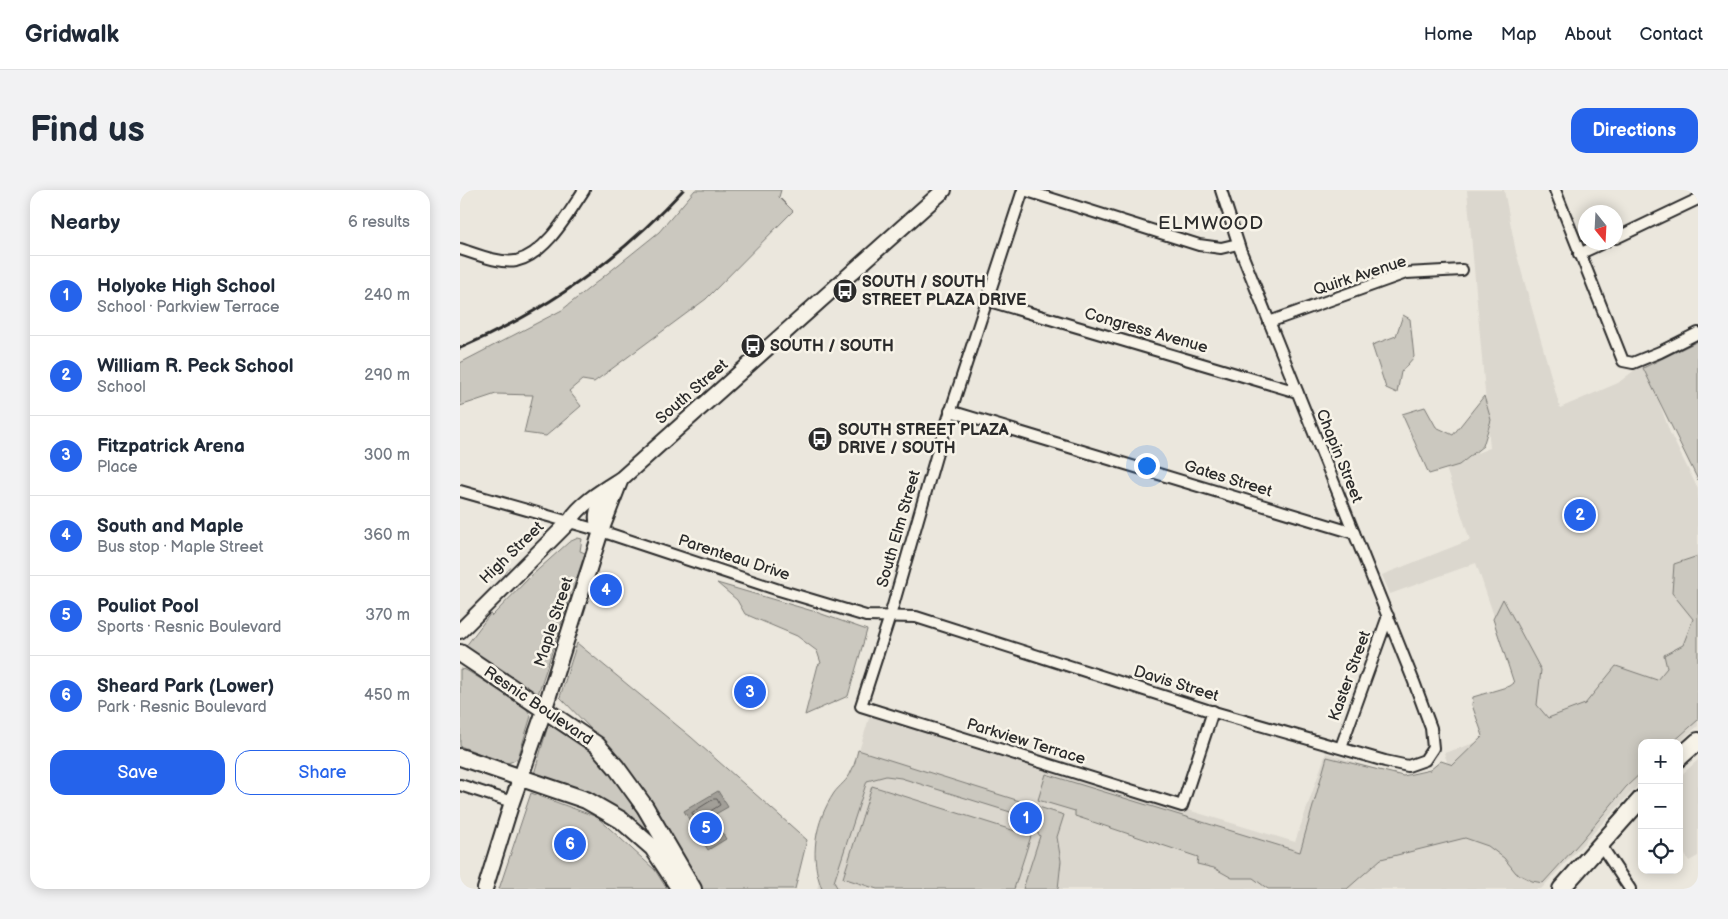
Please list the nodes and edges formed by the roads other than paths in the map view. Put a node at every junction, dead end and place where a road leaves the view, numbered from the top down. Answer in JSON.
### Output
{"nodes":[{"id":1,"x":584,"y":190,"type":"edge"},
{"id":2,"x":944,"y":190,"type":"edge"},
{"id":3,"x":1023,"y":190,"type":"edge"},
{"id":4,"x":1221,"y":190,"type":"edge"},
{"id":5,"x":1555,"y":190,"type":"edge"},
{"id":6,"x":1698,"y":198,"type":"edge"},
{"id":7,"x":1623,"y":235,"type":"edge"},
{"id":8,"x":1238,"y":244,"type":"junction"},
{"id":9,"x":460,"y":249,"type":"edge"},
{"id":10,"x":1589,"y":250,"type":"edge"},
{"id":11,"x":1580,"y":254,"type":"junction"},
{"id":12,"x":1462,"y":270,"type":"dead end"},
{"id":13,"x":986,"y":300,"type":"junction"},
{"id":14,"x":1269,"y":322,"type":"junction"},
{"id":15,"x":1698,"y":334,"type":"edge"},
{"id":16,"x":1297,"y":392,"type":"junction"},
{"id":17,"x":950,"y":411,"type":"junction"},
{"id":18,"x":621,"y":480,"type":"junction"},
{"id":19,"x":460,"y":491,"type":"edge"},
{"id":20,"x":568,"y":522,"type":"junction"},
{"id":21,"x":601,"y":531,"type":"junction"},
{"id":22,"x":1354,"y":533,"type":"junction"},
{"id":23,"x":890,"y":616,"type":"junction"},
{"id":24,"x":1388,"y":616,"type":"junction"},
{"id":25,"x":460,"y":631,"type":"edge"},
{"id":26,"x":460,"y":654,"type":"edge"},
{"id":27,"x":861,"y":706,"type":"joint"},
{"id":28,"x":544,"y":711,"type":"junction"},
{"id":29,"x":1213,"y":711,"type":"junction"},
{"id":30,"x":1431,"y":733,"type":"joint"},
{"id":31,"x":1698,"y":741,"type":"edge"},
{"id":32,"x":1341,"y":747,"type":"junction"},
{"id":33,"x":1683,"y":754,"type":"edge"},
{"id":34,"x":460,"y":757,"type":"edge"},
{"id":35,"x":521,"y":778,"type":"junction"},
{"id":36,"x":460,"y":785,"type":"edge"},
{"id":37,"x":512,"y":802,"type":"junction"},
{"id":38,"x":1638,"y":802,"type":"edge"},
{"id":39,"x":1600,"y":844,"type":"junction"},
{"id":40,"x":484,"y":889,"type":"edge"},
{"id":41,"x":680,"y":889,"type":"edge"},
{"id":42,"x":694,"y":889,"type":"edge"},
{"id":43,"x":1561,"y":889,"type":"edge"},
{"id":44,"x":1630,"y":889,"type":"edge"}],
"edges":[{"from":1,"to":9,"type":"street"},
{"from":2,"to":18,"type":"main road","name":"South Street"},
{"from":3,"to":8,"type":"street"},
{"from":3,"to":13,"type":"street","name":"South Elm Street"},
{"from":4,"to":8,"type":"street","name":"Chapin Street"},
{"from":5,"to":11,"type":"street"},
{"from":6,"to":7,"type":"street"},
{"from":8,"to":14,"type":"street","name":"Chapin Street"},
{"from":10,"to":11,"type":"street"},
{"from":11,"to":15,"type":"street"},
{"from":12,"to":14,"type":"street","name":"Quirk Avenue"},
{"from":13,"to":16,"type":"street","name":"Congress Avenue"},
{"from":13,"to":17,"type":"street","name":"South Elm Street"},
{"from":14,"to":16,"type":"street","name":"Chapin Street"},
{"from":16,"to":22,"type":"street","name":"Chapin Street"},
{"from":17,"to":22,"type":"street","name":"Gates Street"},
{"from":17,"to":23,"type":"street","name":"South Elm Street"},
{"from":18,"to":20,"type":"main road","name":"South Street"},
{"from":18,"to":21,"type":"main road"},
{"from":19,"to":20,"type":"street"},
{"from":20,"to":21,"type":"street","name":"Parenteau Drive"},
{"from":20,"to":25,"type":"main road","name":"High Street"},
{"from":21,"to":23,"type":"street","name":"Parenteau Drive"},
{"from":21,"to":28,"type":"main road","name":"Maple Street"},
{"from":22,"to":24,"type":"street","name":"Chapin Street"},
{"from":23,"to":27,"type":"street","name":"South Elm Street"},
{"from":23,"to":29,"type":"street","name":"Davis Street"},
{"from":24,"to":30,"type":"street","name":"Chapin Street"},
{"from":24,"to":32,"type":"street","name":"Kaster Street"},
{"from":26,"to":28,"type":"main road","name":"Resnic Boulevard"},
{"from":27,"to":29,"type":"street","name":"Parkview Terrace"},
{"from":28,"to":35,"type":"main road","name":"Maple Street"},
{"from":28,"to":42,"type":"main road","name":"Resnic Boulevard"},
{"from":29,"to":32,"type":"street","name":"Davis Street"},
{"from":30,"to":32,"type":"street","name":"Davis Street"},
{"from":31,"to":33,"type":"main road"},
{"from":34,"to":35,"type":"main road"},
{"from":35,"to":37,"type":"main road","name":"Maple Street"},
{"from":35,"to":41,"type":"main road"},
{"from":36,"to":37,"type":"street"},
{"from":37,"to":40,"type":"main road","name":"Maple Street"},
{"from":38,"to":39,"type":"main road"},
{"from":39,"to":43,"type":"main road"},
{"from":39,"to":44,"type":"street"}]}
